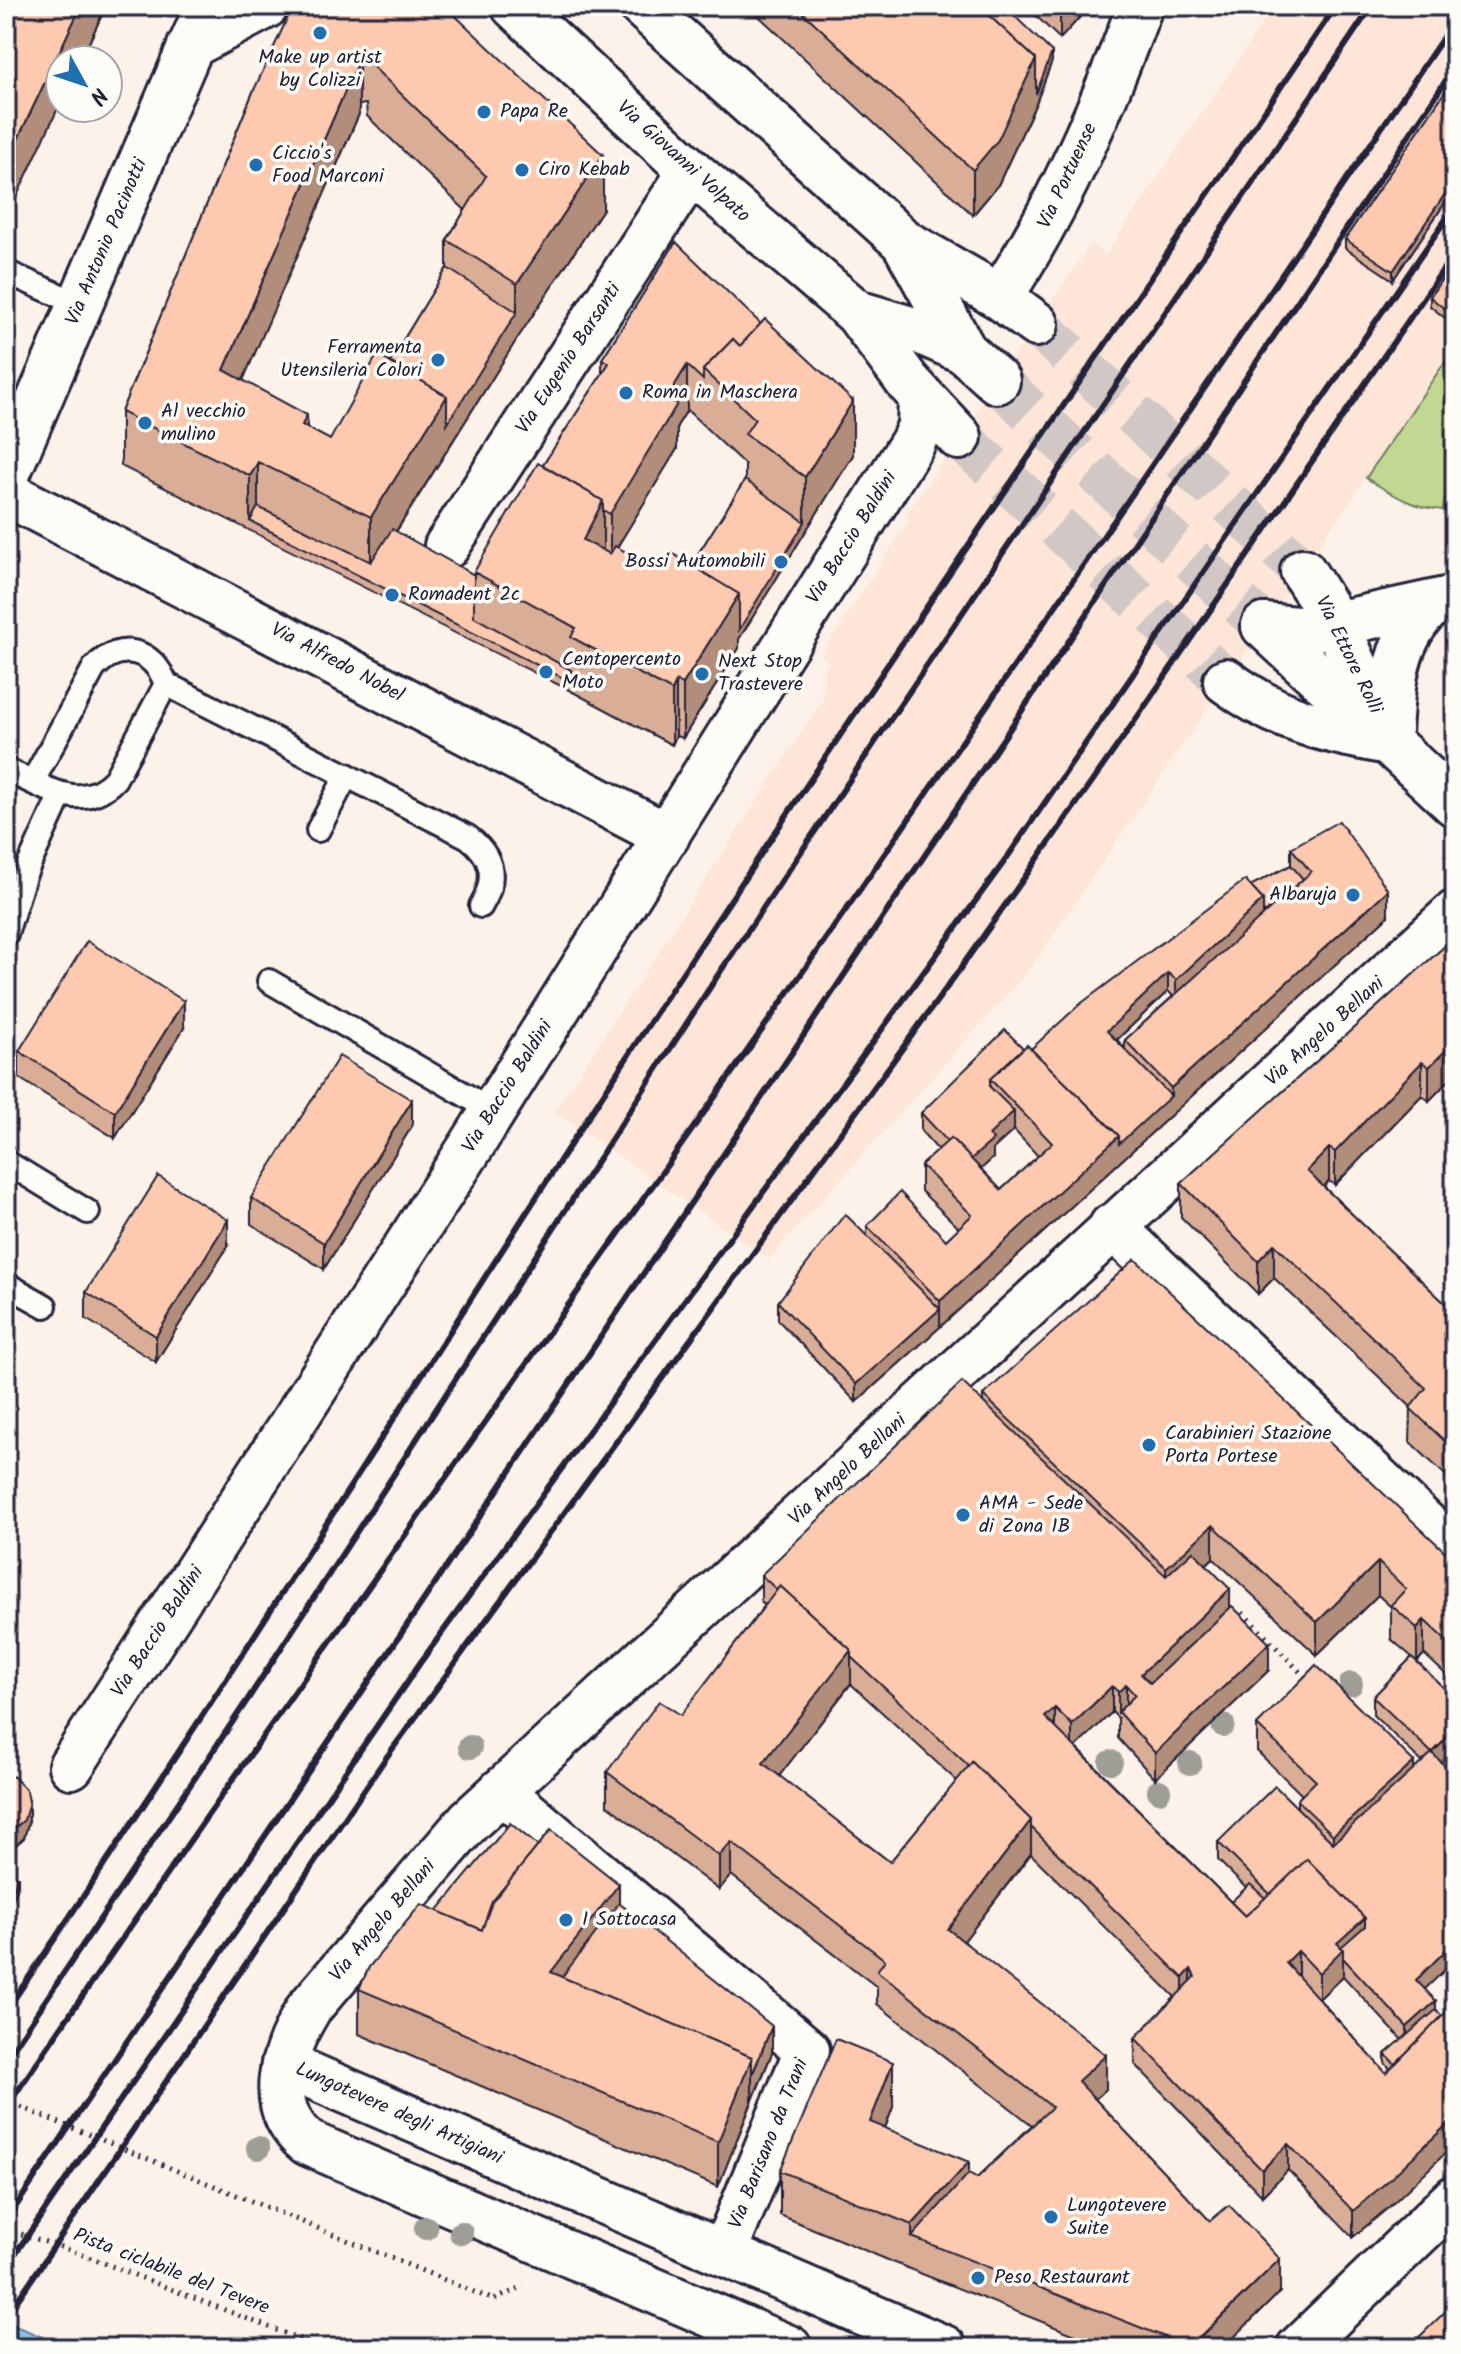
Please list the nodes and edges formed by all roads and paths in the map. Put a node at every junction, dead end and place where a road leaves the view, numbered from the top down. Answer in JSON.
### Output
{"nodes":[{"id":1,"x":208,"y":6,"type":"edge"},
{"id":2,"x":266,"y":6,"type":"edge"},
{"id":3,"x":514,"y":6,"type":"edge"},
{"id":4,"x":642,"y":6,"type":"edge"},
{"id":5,"x":1140,"y":6,"type":"edge"},
{"id":6,"x":190,"y":46,"type":"junction"},
{"id":7,"x":691,"y":171,"type":"junction"},
{"id":8,"x":904,"y":242,"type":"junction"},
{"id":9,"x":6,"y":272,"type":"edge"},
{"id":10,"x":1000,"y":297,"type":"junction"},
{"id":11,"x":79,"y":304,"type":"junction"},
{"id":12,"x":857,"y":313,"type":"junction"},
{"id":13,"x":1036,"y":324,"type":"tunnel mouth"},
{"id":14,"x":964,"y":351,"type":"junction"},
{"id":15,"x":997,"y":381,"type":"tunnel mouth"},
{"id":16,"x":921,"y":398,"type":"junction"},
{"id":17,"x":959,"y":437,"type":"tunnel mouth"},
{"id":18,"x":6,"y":477,"type":"edge"},
{"id":19,"x":6,"y":493,"type":"edge"},
{"id":20,"x":1455,"y":500,"type":"edge"},
{"id":21,"x":1449,"y":525,"type":"dead end"},
{"id":22,"x":447,"y":546,"type":"dead end"},
{"id":23,"x":1445,"y":601,"type":"edge"},
{"id":24,"x":1337,"y":625,"type":"junction"},
{"id":25,"x":1226,"y":681,"type":"tunnel mouth"},
{"id":26,"x":166,"y":684,"type":"junction"},
{"id":27,"x":1389,"y":742,"type":"junction"},
{"id":28,"x":6,"y":770,"type":"edge"},
{"id":29,"x":347,"y":775,"type":"junction"},
{"id":30,"x":33,"y":781,"type":"junction"},
{"id":31,"x":61,"y":794,"type":"junction"},
{"id":32,"x":1455,"y":804,"type":"edge"},
{"id":33,"x":318,"y":830,"type":"dead end"},
{"id":34,"x":667,"y":836,"type":"junction"},
{"id":35,"x":481,"y":906,"type":"dead end"},
{"id":36,"x":1455,"y":913,"type":"edge"},
{"id":37,"x":6,"y":934,"type":"edge"},
{"id":38,"x":269,"y":981,"type":"dead end"},
{"id":39,"x":493,"y":1111,"type":"junction"},
{"id":40,"x":6,"y":1162,"type":"edge"},
{"id":41,"x":88,"y":1212,"type":"dead end"},
{"id":42,"x":1112,"y":1226,"type":"junction"},
{"id":43,"x":6,"y":1284,"type":"edge"},
{"id":44,"x":45,"y":1306,"type":"dead end"},
{"id":45,"x":1455,"y":1552,"type":"edge"},
{"id":46,"x":1231,"y":1622,"type":"edge"},
{"id":47,"x":1306,"y":1678,"type":"edge"},
{"id":48,"x":71,"y":1766,"type":"dead end"},
{"id":49,"x":501,"y":1791,"type":"junction"},
{"id":50,"x":284,"y":2064,"type":"junction"},
{"id":51,"x":6,"y":2101,"type":"edge"},
{"id":52,"x":1455,"y":2198,"type":"edge"},
{"id":53,"x":6,"y":2229,"type":"edge"},
{"id":54,"x":724,"y":2253,"type":"junction"},
{"id":55,"x":583,"y":2258,"type":"junction"},
{"id":56,"x":323,"y":2348,"type":"edge"},
{"id":57,"x":789,"y":2348,"type":"edge"},
{"id":58,"x":944,"y":2348,"type":"edge"},
{"id":59,"x":1299,"y":2348,"type":"edge"}],
"edges":[{"from":1,"to":6,"type":"street","name":"Via Antonio Pacinotti"},
{"from":2,"to":6,"type":"street"},
{"from":3,"to":7,"type":"street","name":"Via Giovanni Volpato"},
{"from":4,"to":8,"type":"street"},
{"from":5,"to":10,"type":"street","name":"Via Portuense"},
{"from":6,"to":11,"type":"street","name":"Via Antonio Pacinotti"},
{"from":7,"to":12,"type":"street","name":"Via Giovanni Volpato"},
{"from":7,"to":22,"type":"street","name":"Via Eugenio Barsanti"},
{"from":8,"to":10,"type":"street"},
{"from":8,"to":14,"type":"street"},
{"from":9,"to":11,"type":"lane"},
{"from":10,"to":13,"type":"street"},
{"from":11,"to":18,"type":"street","name":"Via Antonio Pacinotti"},
{"from":12,"to":14,"type":"street","name":"Via Giovanni Volpato"},
{"from":12,"to":16,"type":"street","name":"Via Giovanni Volpato"},
{"from":14,"to":15,"type":"street"},
{"from":16,"to":17,"type":"street"},
{"from":16,"to":34,"type":"street","name":"Via Baccio Baldini"},
{"from":19,"to":34,"type":"street","name":"Via Alfredo Nobel"},
{"from":20,"to":21,"type":"path"},
{"from":23,"to":24,"type":"street"},
{"from":23,"to":24,"type":"street","name":"Via Ettore Rolli"},
{"from":23,"to":27,"type":"street","name":"Via Ettore Rolli"},
{"from":24,"to":27,"type":"street","name":"Via Ettore Rolli"},
{"from":24,"to":27,"type":"street","name":"Via Ettore Rolli"},
{"from":25,"to":27,"type":"street"},
{"from":26,"to":29,"type":"lane"},
{"from":26,"to":30,"type":"lane"},
{"from":26,"to":31,"type":"lane"},
{"from":27,"to":32,"type":"street","name":"Via Ettore Rolli"},
{"from":28,"to":30,"type":"lane"},
{"from":29,"to":33,"type":"lane"},
{"from":29,"to":35,"type":"lane"},
{"from":30,"to":31,"type":"lane"},
{"from":31,"to":37,"type":"lane"},
{"from":34,"to":39,"type":"street","name":"Via Baccio Baldini"},
{"from":36,"to":42,"type":"street","name":"Via Angelo Bellani"},
{"from":38,"to":39,"type":"lane"},
{"from":39,"to":48,"type":"street","name":"Via Baccio Baldini"},
{"from":40,"to":41,"type":"lane"},
{"from":42,"to":45,"type":"street"},
{"from":42,"to":49,"type":"street","name":"Via Angelo Bellani"},
{"from":43,"to":44,"type":"lane"},
{"from":46,"to":47,"type":"path"},
{"from":49,"to":50,"type":"street","name":"Via Angelo Bellani"},
{"from":49,"to":54,"type":"street","name":"Via Barisano da Trani"},
{"from":50,"to":54,"type":"street","name":"Lungotevere degli Artigiani"},
{"from":50,"to":55,"type":"street","name":"Lungotevere degli Artigiani"},
{"from":51,"to":55,"type":"path"},
{"from":52,"to":59,"type":"street"},
{"from":53,"to":56,"type":"path","name":"Pista ciclabile del Tevere"},
{"from":54,"to":58,"type":"street","name":"Lungotevere degli Artigiani"},
{"from":55,"to":57,"type":"street","name":"Lungotevere degli Artigiani"}]}
